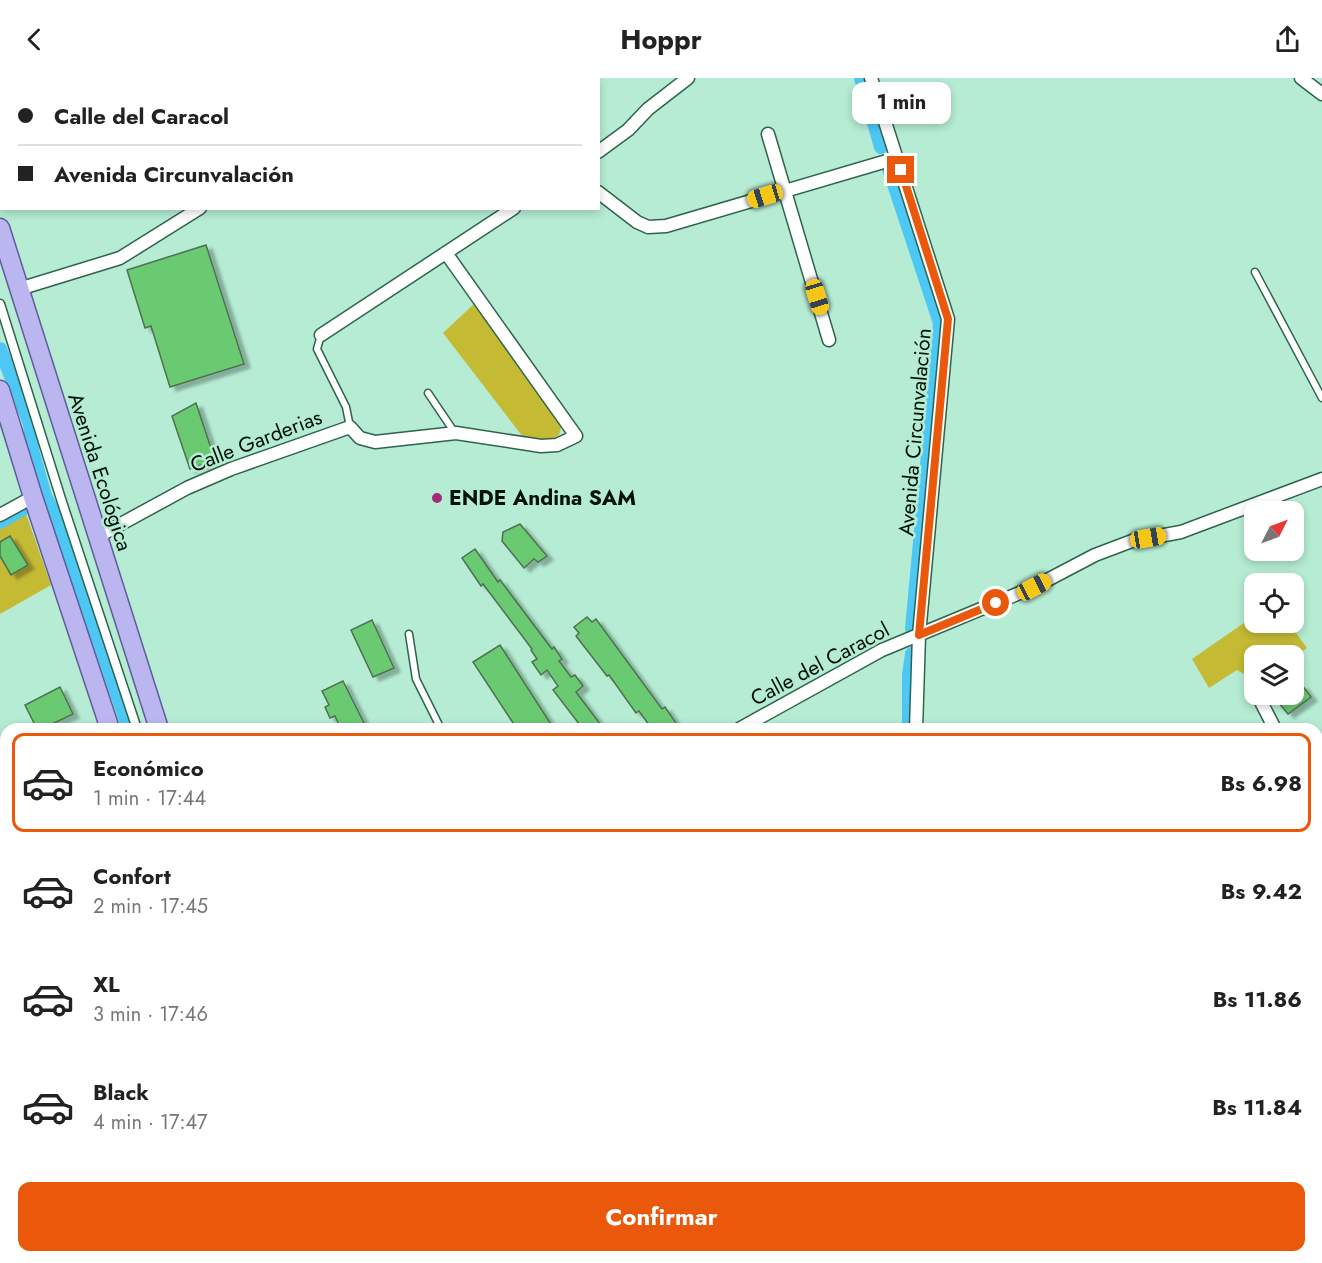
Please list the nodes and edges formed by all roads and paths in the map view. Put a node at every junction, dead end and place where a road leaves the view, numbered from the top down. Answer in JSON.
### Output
{"nodes":[{"id":1,"x":688,"y":78,"type":"edge"},
{"id":2,"x":871,"y":78,"type":"edge"},
{"id":3,"x":1301,"y":78,"type":"edge"},
{"id":4,"x":1322,"y":94,"type":"edge"},
{"id":5,"x":768,"y":134,"type":"dead end"},
{"id":6,"x":600,"y":151,"type":"edge"},
{"id":7,"x":897,"y":158,"type":"junction"},
{"id":8,"x":784,"y":190,"type":"junction"},
{"id":9,"x":600,"y":194,"type":"edge"},
{"id":10,"x":197,"y":210,"type":"edge"},
{"id":11,"x":511,"y":210,"type":"edge"},
{"id":12,"x":0,"y":228,"type":"edge"},
{"id":13,"x":446,"y":253,"type":"junction"},
{"id":14,"x":1255,"y":272,"type":"dead end"},
{"id":15,"x":18,"y":289,"type":"junction"},
{"id":16,"x":0,"y":304,"type":"edge"},
{"id":17,"x":321,"y":335,"type":"joint"},
{"id":18,"x":829,"y":340,"type":"dead end"},
{"id":19,"x":0,"y":390,"type":"edge"},
{"id":20,"x":428,"y":393,"type":"dead end"},
{"id":21,"x":1322,"y":398,"type":"edge"},
{"id":22,"x":350,"y":427,"type":"junction"},
{"id":23,"x":456,"y":433,"type":"junction"},
{"id":24,"x":1322,"y":479,"type":"edge"},
{"id":25,"x":33,"y":497,"type":"junction"},
{"id":26,"x":0,"y":515,"type":"edge"},
{"id":27,"x":97,"y":537,"type":"junction"},
{"id":28,"x":409,"y":634,"type":"dead end"},
{"id":29,"x":919,"y":635,"type":"junction"},
{"id":30,"x":1263,"y":705,"type":"edge"},
{"id":31,"x":108,"y":723,"type":"edge"},
{"id":32,"x":135,"y":723,"type":"edge"},
{"id":33,"x":157,"y":723,"type":"edge"},
{"id":34,"x":438,"y":723,"type":"edge"},
{"id":35,"x":750,"y":723,"type":"edge"},
{"id":36,"x":916,"y":723,"type":"edge"},
{"id":37,"x":1272,"y":723,"type":"edge"}],
"edges":[{"from":1,"to":6,"type":"street"},
{"from":2,"to":7,"type":"street","name":"Avenida Circunvalación"},
{"from":3,"to":4,"type":"street"},
{"from":5,"to":8,"type":"street"},
{"from":7,"to":8,"type":"street"},
{"from":7,"to":29,"type":"street","name":"Avenida Circunvalación"},
{"from":8,"to":9,"type":"street"},
{"from":8,"to":18,"type":"street"},
{"from":10,"to":15,"type":"street"},
{"from":11,"to":13,"type":"street"},
{"from":12,"to":15,"type":"main road","name":"Avenida Ecológica"},
{"from":13,"to":17,"type":"street"},
{"from":13,"to":23,"type":"street","name":"Calle Garderias"},
{"from":14,"to":21,"type":"lane"},
{"from":15,"to":27,"type":"main road","name":"Avenida Ecológica"},
{"from":16,"to":32,"type":"street"},
{"from":17,"to":22,"type":"lane"},
{"from":19,"to":25,"type":"main road"},
{"from":20,"to":23,"type":"lane"},
{"from":22,"to":23,"type":"street","name":"Calle Garderias"},
{"from":22,"to":27,"type":"street","name":"Calle Garderias"},
{"from":24,"to":29,"type":"street","name":"Calle del Caracol"},
{"from":25,"to":26,"type":"street"},
{"from":25,"to":31,"type":"main road"},
{"from":27,"to":33,"type":"main road","name":"Avenida Ecológica"},
{"from":28,"to":34,"type":"lane"},
{"from":29,"to":35,"type":"street","name":"Calle del Caracol"},
{"from":29,"to":36,"type":"street","name":"Avenida Circunvalación"},
{"from":30,"to":37,"type":"street"}]}
